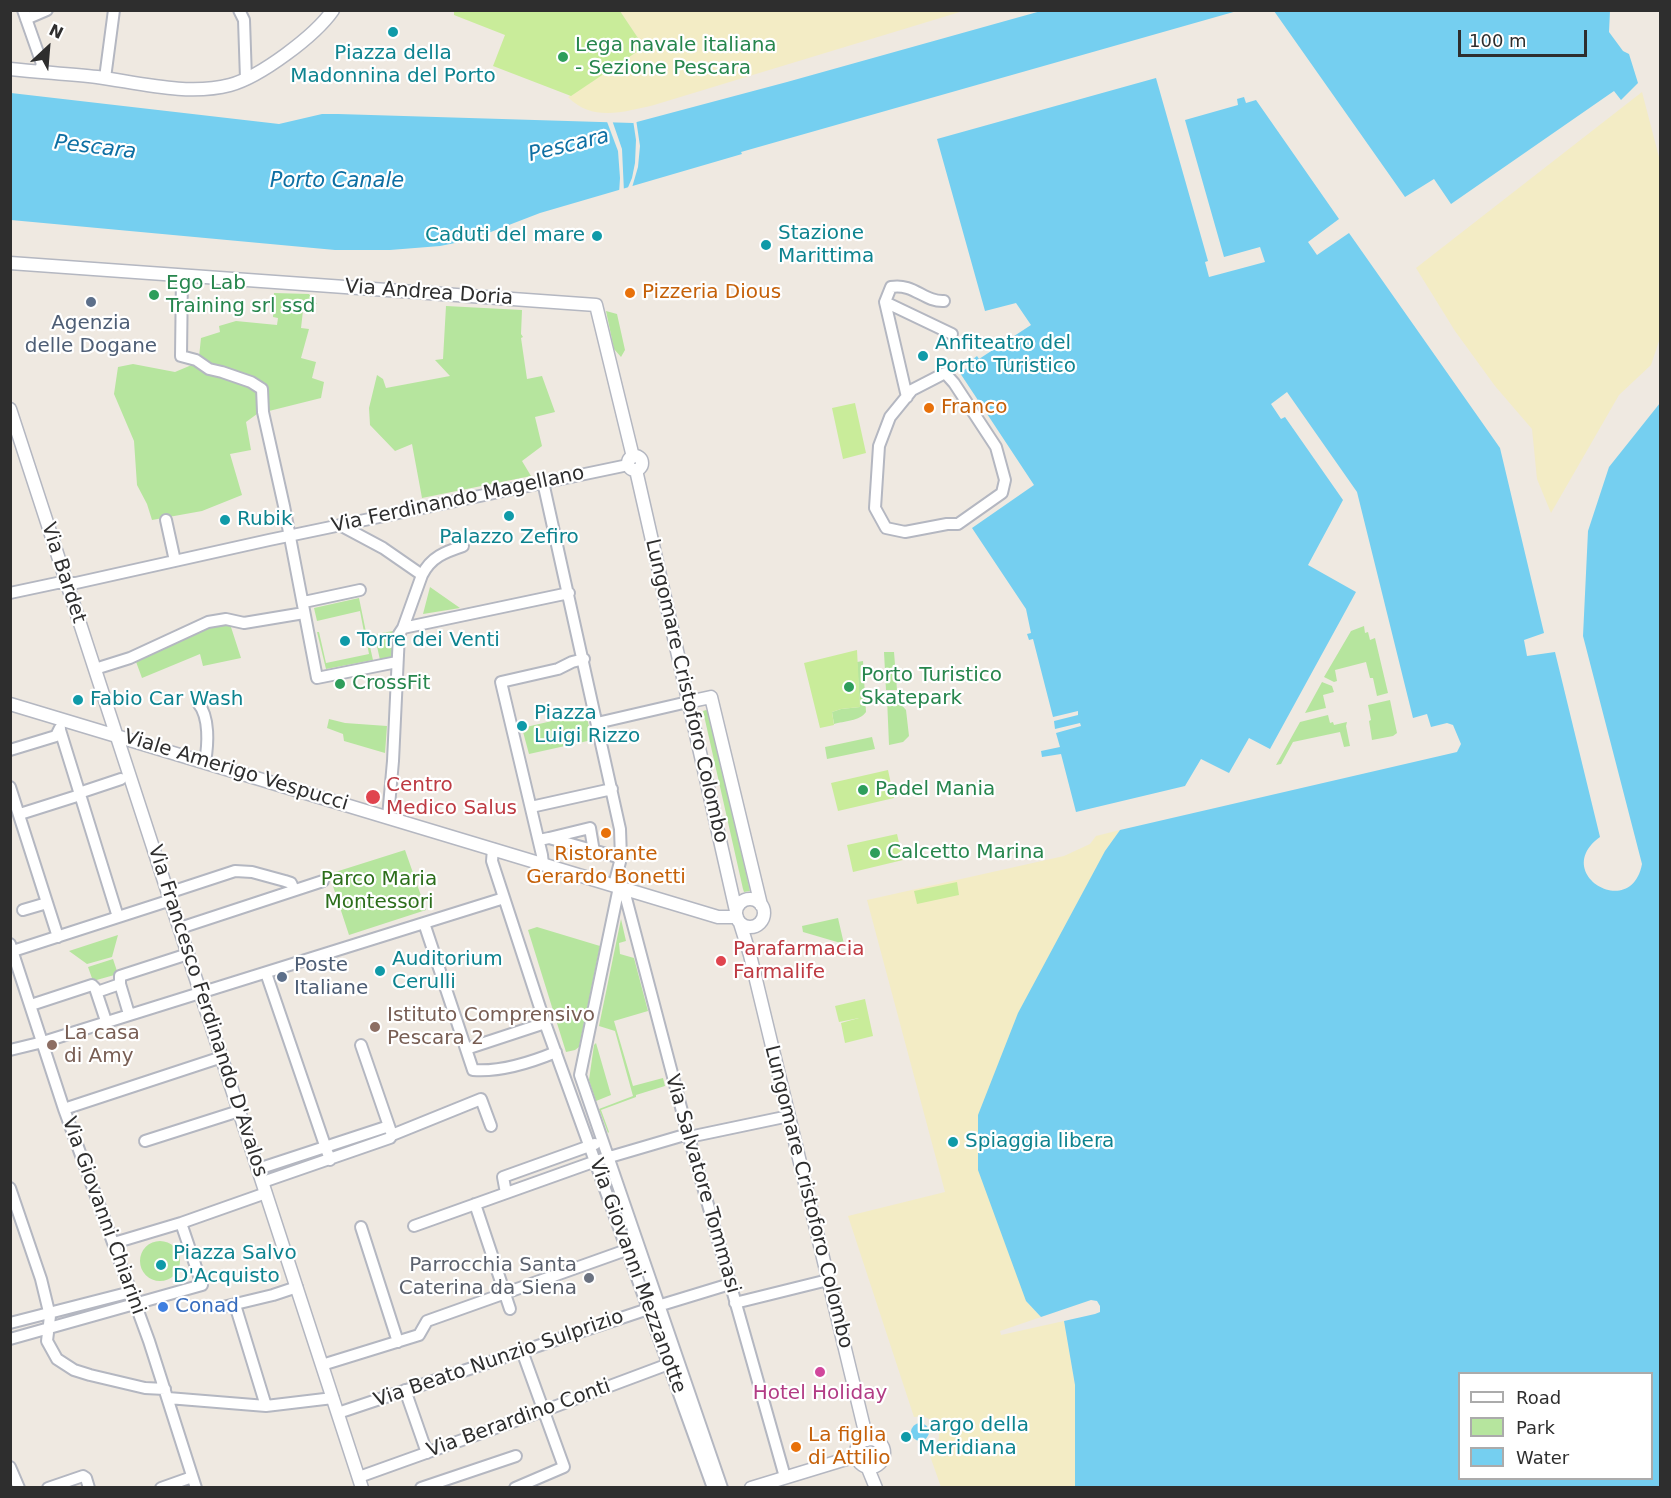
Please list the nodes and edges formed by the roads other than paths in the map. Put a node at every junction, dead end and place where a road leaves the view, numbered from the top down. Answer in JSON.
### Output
{"nodes":[{"id":1,"x":47,"y":10,"type":"edge"},
{"id":2,"x":114,"y":10,"type":"edge"},
{"id":3,"x":239,"y":10,"type":"edge"},
{"id":4,"x":333,"y":10,"type":"edge"},
{"id":5,"x":24,"y":15,"type":"edge"},
{"id":6,"x":10,"y":61,"type":"edge"},
{"id":7,"x":41,"y":68,"type":"junction"},
{"id":8,"x":10,"y":69,"type":"edge"},
{"id":9,"x":105,"y":78,"type":"junction"},
{"id":10,"x":246,"y":79,"type":"junction"},
{"id":11,"x":10,"y":263,"type":"edge"},
{"id":12,"x":182,"y":275,"type":"junction"},
{"id":13,"x":944,"y":301,"type":"dead end"},
{"id":14,"x":885,"y":302,"type":"junction"},
{"id":15,"x":596,"y":305,"type":"joint"},
{"id":16,"x":952,"y":334,"type":"dead end"},
{"id":17,"x":907,"y":397,"type":"junction"},
{"id":18,"x":10,"y":410,"type":"edge"},
{"id":19,"x":632,"y":464,"type":"junction"},
{"id":20,"x":543,"y":482,"type":"junction"},
{"id":21,"x":166,"y":520,"type":"dead end"},
{"id":22,"x":340,"y":525,"type":"junction"},
{"id":23,"x":289,"y":536,"type":"junction"},
{"id":24,"x":463,"y":546,"type":"dead end"},
{"id":25,"x":175,"y":561,"type":"junction"},
{"id":26,"x":421,"y":577,"type":"junction"},
{"id":27,"x":67,"y":583,"type":"junction"},
{"id":28,"x":360,"y":590,"type":"dead end"},
{"id":29,"x":10,"y":593,"type":"edge"},
{"id":30,"x":569,"y":593,"type":"junction"},
{"id":31,"x":304,"y":607,"type":"junction"},
{"id":32,"x":403,"y":628,"type":"junction"},
{"id":33,"x":584,"y":659,"type":"junction"},
{"id":34,"x":397,"y":662,"type":"junction"},
{"id":35,"x":95,"y":669,"type":"junction"},
{"id":36,"x":688,"y":702,"type":"junction"},
{"id":37,"x":198,"y":703,"type":"dead end"},
{"id":38,"x":10,"y":704,"type":"edge"},
{"id":39,"x":597,"y":723,"type":"junction"},
{"id":40,"x":61,"y":724,"type":"junction"},
{"id":41,"x":117,"y":735,"type":"junction"},
{"id":42,"x":10,"y":750,"type":"edge"},
{"id":43,"x":205,"y":762,"type":"junction"},
{"id":44,"x":121,"y":780,"type":"dead end"},
{"id":45,"x":10,"y":787,"type":"edge"},
{"id":46,"x":612,"y":789,"type":"junction"},
{"id":47,"x":79,"y":794,"type":"junction"},
{"id":48,"x":531,"y":807,"type":"junction"},
{"id":49,"x":16,"y":814,"type":"edge"},
{"id":50,"x":388,"y":817,"type":"junction"},
{"id":51,"x":544,"y":839,"type":"junction"},
{"id":52,"x":493,"y":849,"type":"junction"},
{"id":53,"x":594,"y":852,"type":"junction"},
{"id":54,"x":621,"y":858,"type":"junction"},
{"id":55,"x":543,"y":864,"type":"junction"},
{"id":56,"x":322,"y":881,"type":"dead end"},
{"id":57,"x":620,"y":887,"type":"junction"},
{"id":58,"x":294,"y":890,"type":"junction"},
{"id":59,"x":170,"y":897,"type":"junction"},
{"id":60,"x":504,"y":898,"type":"junction"},
{"id":61,"x":47,"y":903,"type":"junction"},
{"id":62,"x":761,"y":906,"type":"junction"},
{"id":63,"x":23,"y":910,"type":"dead end"},
{"id":64,"x":118,"y":917,"type":"junction"},
{"id":65,"x":738,"y":917,"type":"junction"},
{"id":66,"x":424,"y":923,"type":"junction"},
{"id":67,"x":757,"y":925,"type":"junction"},
{"id":68,"x":180,"y":928,"type":"junction"},
{"id":69,"x":58,"y":937,"type":"junction"},
{"id":70,"x":12,"y":947,"type":"edge"},
{"id":71,"x":188,"y":954,"type":"junction"},
{"id":72,"x":750,"y":955,"type":"junction"},
{"id":73,"x":266,"y":973,"type":"junction"},
{"id":74,"x":120,"y":984,"type":"junction"},
{"id":75,"x":96,"y":992,"type":"junction"},
{"id":76,"x":201,"y":993,"type":"junction"},
{"id":77,"x":31,"y":1005,"type":"junction"},
{"id":78,"x":129,"y":1014,"type":"junction"},
{"id":79,"x":106,"y":1022,"type":"junction"},
{"id":80,"x":545,"y":1023,"type":"junction"},
{"id":81,"x":43,"y":1042,"type":"junction"},
{"id":82,"x":361,"y":1045,"type":"dead end"},
{"id":83,"x":466,"y":1048,"type":"junction"},
{"id":84,"x":10,"y":1050,"type":"edge"},
{"id":85,"x":556,"y":1052,"type":"junction"},
{"id":86,"x":222,"y":1057,"type":"junction"},
{"id":87,"x":560,"y":1064,"type":"junction"},
{"id":88,"x":581,"y":1064,"type":"junction"},
{"id":89,"x":64,"y":1109,"type":"junction"},
{"id":90,"x":239,"y":1111,"type":"junction"},
{"id":91,"x":789,"y":1116,"type":"junction"},
{"id":92,"x":491,"y":1126,"type":"dead end"},
{"id":93,"x":391,"y":1131,"type":"junction"},
{"id":94,"x":688,"y":1135,"type":"junction"},
{"id":95,"x":145,"y":1141,"type":"dead end"},
{"id":96,"x":602,"y":1142,"type":"junction"},
{"id":97,"x":590,"y":1146,"type":"junction"},
{"id":98,"x":325,"y":1148,"type":"junction"},
{"id":99,"x":607,"y":1157,"type":"junction"},
{"id":100,"x":330,"y":1160,"type":"junction"},
{"id":101,"x":596,"y":1161,"type":"junction"},
{"id":102,"x":258,"y":1169,"type":"junction"},
{"id":103,"x":10,"y":1188,"type":"edge"},
{"id":104,"x":264,"y":1188,"type":"junction"},
{"id":105,"x":506,"y":1193,"type":"junction"},
{"id":106,"x":475,"y":1204,"type":"junction"},
{"id":107,"x":181,"y":1223,"type":"junction"},
{"id":108,"x":414,"y":1226,"type":"dead end"},
{"id":109,"x":361,"y":1227,"type":"dead end"},
{"id":110,"x":114,"y":1243,"type":"junction"},
{"id":111,"x":633,"y":1248,"type":"junction"},
{"id":112,"x":828,"y":1280,"type":"junction"},
{"id":113,"x":730,"y":1284,"type":"junction"},
{"id":114,"x":297,"y":1287,"type":"junction"},
{"id":115,"x":131,"y":1292,"type":"junction"},
{"id":116,"x":504,"y":1293,"type":"junction"},
{"id":117,"x":135,"y":1303,"type":"junction"},
{"id":118,"x":735,"y":1303,"type":"junction"},
{"id":119,"x":223,"y":1306,"type":"dead end"},
{"id":120,"x":654,"y":1307,"type":"junction"},
{"id":121,"x":236,"y":1308,"type":"dead end"},
{"id":122,"x":510,"y":1309,"type":"dead end"},
{"id":123,"x":49,"y":1312,"type":"junction"},
{"id":124,"x":10,"y":1323,"type":"edge"},
{"id":125,"x":48,"y":1329,"type":"junction"},
{"id":126,"x":10,"y":1339,"type":"edge"},
{"id":127,"x":398,"y":1342,"type":"junction"},
{"id":128,"x":522,"y":1351,"type":"junction"},
{"id":129,"x":673,"y":1362,"type":"junction"},
{"id":130,"x":322,"y":1365,"type":"junction"},
{"id":131,"x":405,"y":1390,"type":"junction"},
{"id":132,"x":166,"y":1394,"type":"junction"},
{"id":133,"x":333,"y":1398,"type":"junction"},
{"id":134,"x":266,"y":1406,"type":"junction"},
{"id":135,"x":543,"y":1411,"type":"junction"},
{"id":136,"x":338,"y":1413,"type":"junction"},
{"id":137,"x":867,"y":1440,"type":"junction"},
{"id":138,"x":427,"y":1453,"type":"junction"},
{"id":139,"x":516,"y":1456,"type":"dead end"},
{"id":140,"x":856,"y":1456,"type":"junction"},
{"id":141,"x":10,"y":1467,"type":"edge"},
{"id":142,"x":867,"y":1467,"type":"junction"},
{"id":143,"x":785,"y":1477,"type":"junction"},
{"id":144,"x":194,"y":1482,"type":"edge"},
{"id":145,"x":361,"y":1482,"type":"edge"},
{"id":146,"x":19,"y":1488,"type":"edge"},
{"id":147,"x":48,"y":1488,"type":"edge"},
{"id":148,"x":89,"y":1488,"type":"edge"},
{"id":149,"x":161,"y":1488,"type":"edge"},
{"id":150,"x":421,"y":1488,"type":"edge"},
{"id":151,"x":515,"y":1488,"type":"edge"},
{"id":152,"x":712,"y":1488,"type":"edge"},
{"id":153,"x":722,"y":1488,"type":"edge"},
{"id":154,"x":751,"y":1488,"type":"edge"},
{"id":155,"x":876,"y":1488,"type":"edge"}],
"edges":[{"from":1,"to":5,"type":"street"},
{"from":2,"to":9,"type":"street"},
{"from":3,"to":10,"type":"street"},
{"from":4,"to":10,"type":"street"},
{"from":5,"to":7,"type":"street"},
{"from":6,"to":7,"type":"street"},
{"from":7,"to":8,"type":"street"},
{"from":7,"to":9,"type":"street"},
{"from":9,"to":10,"type":"street"},
{"from":11,"to":12,"type":"street","name":"Via Andrea Doria"},
{"from":12,"to":15,"type":"street","name":"Via Andrea Doria"},
{"from":12,"to":23,"type":"street"},
{"from":13,"to":14,"type":"street"},
{"from":14,"to":16,"type":"street"},
{"from":14,"to":17,"type":"street"},
{"from":15,"to":19,"type":"street","name":"Lungomare Cristoforo Colombo"},
{"from":17,"to":17,"type":"street"},
{"from":18,"to":27,"type":"street","name":"Via Bardet"},
{"from":19,"to":20,"type":"street","name":"Via Ferdinando Magellano"},
{"from":19,"to":36,"type":"street","name":"Lungomare Cristoforo Colombo"},
{"from":20,"to":22,"type":"street","name":"Via Ferdinando Magellano"},
{"from":20,"to":30,"type":"street","name":"Via Giovanni Mezzanotte"},
{"from":21,"to":25,"type":"street"},
{"from":22,"to":23,"type":"street","name":"Via Ferdinando Magellano"},
{"from":22,"to":26,"type":"street"},
{"from":23,"to":25,"type":"street","name":"Via Ferdinando Magellano"},
{"from":23,"to":31,"type":"street"},
{"from":24,"to":26,"type":"street"},
{"from":25,"to":27,"type":"street","name":"Via Ferdinando Magellano"},
{"from":26,"to":32,"type":"street"},
{"from":27,"to":29,"type":"street","name":"Via Ferdinando Magellano"},
{"from":27,"to":35,"type":"street","name":"Via Bardet"},
{"from":28,"to":31,"type":"street"},
{"from":30,"to":32,"type":"street"},
{"from":30,"to":33,"type":"street","name":"Via Giovanni Mezzanotte"},
{"from":31,"to":34,"type":"street"},
{"from":31,"to":35,"type":"street"},
{"from":32,"to":34,"type":"street"},
{"from":33,"to":39,"type":"street","name":"Via Giovanni Mezzanotte"},
{"from":33,"to":48,"type":"street"},
{"from":34,"to":50,"type":"street"},
{"from":35,"to":41,"type":"street","name":"Via Bardet"},
{"from":36,"to":39,"type":"street"},
{"from":36,"to":62,"type":"street"},
{"from":36,"to":65,"type":"street","name":"Lungomare Cristoforo Colombo"},
{"from":37,"to":43,"type":"street"},
{"from":38,"to":40,"type":"street","name":"Viale Amerigo Vespucci"},
{"from":39,"to":46,"type":"street","name":"Via Giovanni Mezzanotte"},
{"from":40,"to":41,"type":"street","name":"Viale Amerigo Vespucci"},
{"from":40,"to":42,"type":"street"},
{"from":40,"to":47,"type":"street"},
{"from":41,"to":43,"type":"street","name":"Viale Amerigo Vespucci"},
{"from":41,"to":59,"type":"street","name":"Via Francesco Ferdinando D'Avalos"},
{"from":43,"to":50,"type":"street","name":"Viale Amerigo Vespucci"},
{"from":44,"to":47,"type":"street"},
{"from":45,"to":49,"type":"street"},
{"from":46,"to":48,"type":"street"},
{"from":46,"to":54,"type":"street","name":"Via Giovanni Mezzanotte"},
{"from":47,"to":49,"type":"street"},
{"from":47,"to":64,"type":"street"},
{"from":48,"to":51,"type":"street"},
{"from":49,"to":61,"type":"street"},
{"from":50,"to":52,"type":"street","name":"Viale Amerigo Vespucci"},
{"from":51,"to":53,"type":"street"},
{"from":51,"to":53,"type":"street"},
{"from":51,"to":55,"type":"street"},
{"from":52,"to":55,"type":"street","name":"Viale Amerigo Vespucci"},
{"from":52,"to":60,"type":"street","name":"Via Giovanni Mezzanotte"},
{"from":53,"to":54,"type":"street"},
{"from":54,"to":57,"type":"street","name":"Via Giovanni Mezzanotte"},
{"from":55,"to":57,"type":"street","name":"Viale Amerigo Vespucci"},
{"from":56,"to":58,"type":"street"},
{"from":57,"to":65,"type":"street","name":"Viale Amerigo Vespucci"},
{"from":57,"to":88,"type":"street","name":"Via Giovanni Mezzanotte"},
{"from":57,"to":94,"type":"street","name":"Via Salvatore Tommasi"},
{"from":58,"to":59,"type":"street"},
{"from":58,"to":68,"type":"street"},
{"from":59,"to":64,"type":"street"},
{"from":59,"to":68,"type":"street","name":"Via Francesco Ferdinando D'Avalos"},
{"from":60,"to":66,"type":"street"},
{"from":60,"to":80,"type":"street","name":"Via Giovanni Mezzanotte"},
{"from":61,"to":63,"type":"street"},
{"from":61,"to":69,"type":"street"},
{"from":62,"to":65,"type":"street"},
{"from":62,"to":67,"type":"street"},
{"from":64,"to":69,"type":"street"},
{"from":65,"to":67,"type":"street"},
{"from":65,"to":72,"type":"street","name":"Lungomare Cristoforo Colombo"},
{"from":66,"to":73,"type":"street"},
{"from":66,"to":83,"type":"street"},
{"from":67,"to":72,"type":"street","name":"Lungomare Cristoforo Colombo"},
{"from":68,"to":71,"type":"street","name":"Via Francesco Ferdinando D'Avalos"},
{"from":69,"to":70,"type":"street"},
{"from":70,"to":77,"type":"street","name":"Via Giovanni Chiarini"},
{"from":71,"to":74,"type":"street"},
{"from":71,"to":76,"type":"street","name":"Via Francesco Ferdinando D'Avalos"},
{"from":72,"to":91,"type":"street","name":"Lungomare Cristoforo Colombo"},
{"from":73,"to":76,"type":"street"},
{"from":73,"to":98,"type":"street"},
{"from":74,"to":75,"type":"street"},
{"from":74,"to":78,"type":"street"},
{"from":75,"to":77,"type":"street"},
{"from":75,"to":79,"type":"street"},
{"from":76,"to":78,"type":"street"},
{"from":76,"to":86,"type":"street","name":"Via Francesco Ferdinando D'Avalos"},
{"from":77,"to":81,"type":"street","name":"Via Giovanni Chiarini"},
{"from":78,"to":79,"type":"street"},
{"from":79,"to":81,"type":"street"},
{"from":80,"to":83,"type":"street"},
{"from":80,"to":85,"type":"street","name":"Via Giovanni Mezzanotte"},
{"from":81,"to":84,"type":"street"},
{"from":81,"to":89,"type":"street","name":"Via Giovanni Chiarini"},
{"from":82,"to":93,"type":"street"},
{"from":83,"to":85,"type":"street"},
{"from":85,"to":87,"type":"street","name":"Via Giovanni Mezzanotte"},
{"from":86,"to":89,"type":"street"},
{"from":86,"to":90,"type":"street","name":"Via Francesco Ferdinando D'Avalos"},
{"from":87,"to":88,"type":"street"},
{"from":87,"to":97,"type":"street","name":"Via Giovanni Mezzanotte"},
{"from":88,"to":96,"type":"street","name":"Via Giovanni Mezzanotte"},
{"from":89,"to":110,"type":"street","name":"Via Giovanni Chiarini"},
{"from":90,"to":95,"type":"street"},
{"from":90,"to":102,"type":"street","name":"Via Francesco Ferdinando D'Avalos"},
{"from":91,"to":94,"type":"street"},
{"from":91,"to":112,"type":"street","name":"Lungomare Cristoforo Colombo"},
{"from":92,"to":93,"type":"street"},
{"from":93,"to":98,"type":"street"},
{"from":93,"to":100,"type":"street"},
{"from":94,"to":99,"type":"street"},
{"from":94,"to":113,"type":"street","name":"Via Salvatore Tommasi"},
{"from":96,"to":97,"type":"street"},
{"from":96,"to":99,"type":"street","name":"Via Giovanni Mezzanotte"},
{"from":97,"to":101,"type":"street","name":"Via Giovanni Mezzanotte"},
{"from":97,"to":105,"type":"street"},
{"from":98,"to":100,"type":"street"},
{"from":98,"to":102,"type":"street"},
{"from":99,"to":101,"type":"street"},
{"from":99,"to":111,"type":"street","name":"Via Giovanni Mezzanotte"},
{"from":100,"to":104,"type":"street"},
{"from":101,"to":105,"type":"street"},
{"from":101,"to":111,"type":"street","name":"Via Giovanni Mezzanotte"},
{"from":102,"to":104,"type":"street","name":"Via Francesco Ferdinando D'Avalos"},
{"from":103,"to":123,"type":"street"},
{"from":104,"to":107,"type":"street"},
{"from":104,"to":114,"type":"street","name":"Via Francesco Ferdinando D'Avalos"},
{"from":105,"to":106,"type":"street"},
{"from":106,"to":108,"type":"street"},
{"from":106,"to":116,"type":"street"},
{"from":107,"to":110,"type":"street"},
{"from":107,"to":117,"type":"street"},
{"from":109,"to":127,"type":"street"},
{"from":110,"to":115,"type":"street","name":"Via Giovanni Chiarini"},
{"from":111,"to":116,"type":"street"},
{"from":111,"to":120,"type":"street","name":"Via Giovanni Mezzanotte"},
{"from":112,"to":118,"type":"street"},
{"from":112,"to":137,"type":"street","name":"Lungomare Cristoforo Colombo"},
{"from":113,"to":118,"type":"street","name":"Via Salvatore Tommasi"},
{"from":113,"to":120,"type":"street","name":"Via Beato Nunzio Sulprizio"},
{"from":114,"to":119,"type":"street"},
{"from":114,"to":130,"type":"street","name":"Via Francesco Ferdinando D'Avalos"},
{"from":115,"to":117,"type":"street","name":"Via Giovanni Chiarini"},
{"from":115,"to":123,"type":"street"},
{"from":116,"to":122,"type":"street"},
{"from":116,"to":127,"type":"street"},
{"from":117,"to":125,"type":"street"},
{"from":117,"to":132,"type":"street","name":"Via Giovanni Chiarini"},
{"from":118,"to":143,"type":"street","name":"Via Salvatore Tommasi"},
{"from":120,"to":128,"type":"street","name":"Via Beato Nunzio Sulprizio"},
{"from":120,"to":129,"type":"street","name":"Via Giovanni Mezzanotte"},
{"from":121,"to":134,"type":"street"},
{"from":123,"to":124,"type":"street"},
{"from":123,"to":125,"type":"street"},
{"from":125,"to":126,"type":"street"},
{"from":125,"to":132,"type":"street"},
{"from":127,"to":130,"type":"street"},
{"from":128,"to":131,"type":"street","name":"Via Beato Nunzio Sulprizio"},
{"from":128,"to":135,"type":"street"},
{"from":129,"to":135,"type":"street","name":"Via Berardino Conti"},
{"from":129,"to":152,"type":"street","name":"Via Giovanni Mezzanotte"},
{"from":129,"to":153,"type":"street","name":"Via Giovanni Mezzanotte"},
{"from":130,"to":133,"type":"street","name":"Via Francesco Ferdinando D'Avalos"},
{"from":131,"to":136,"type":"street","name":"Via Beato Nunzio Sulprizio"},
{"from":131,"to":138,"type":"street"},
{"from":132,"to":134,"type":"street"},
{"from":132,"to":144,"type":"street","name":"Via Giovanni Chiarini"},
{"from":133,"to":134,"type":"street"},
{"from":133,"to":136,"type":"street","name":"Via Francesco Ferdinando D'Avalos"},
{"from":135,"to":138,"type":"street","name":"Via Berardino Conti"},
{"from":135,"to":151,"type":"street"},
{"from":136,"to":145,"type":"street","name":"Via Francesco Ferdinando D'Avalos"},
{"from":137,"to":140,"type":"street"},
{"from":137,"to":142,"type":"street"},
{"from":138,"to":145,"type":"street","name":"Via Berardino Conti"},
{"from":139,"to":150,"type":"street"},
{"from":140,"to":142,"type":"street"},
{"from":140,"to":143,"type":"street"},
{"from":141,"to":146,"type":"street"},
{"from":142,"to":155,"type":"street"},
{"from":143,"to":154,"type":"street"},
{"from":144,"to":149,"type":"street"},
{"from":147,"to":148,"type":"street"}]}
